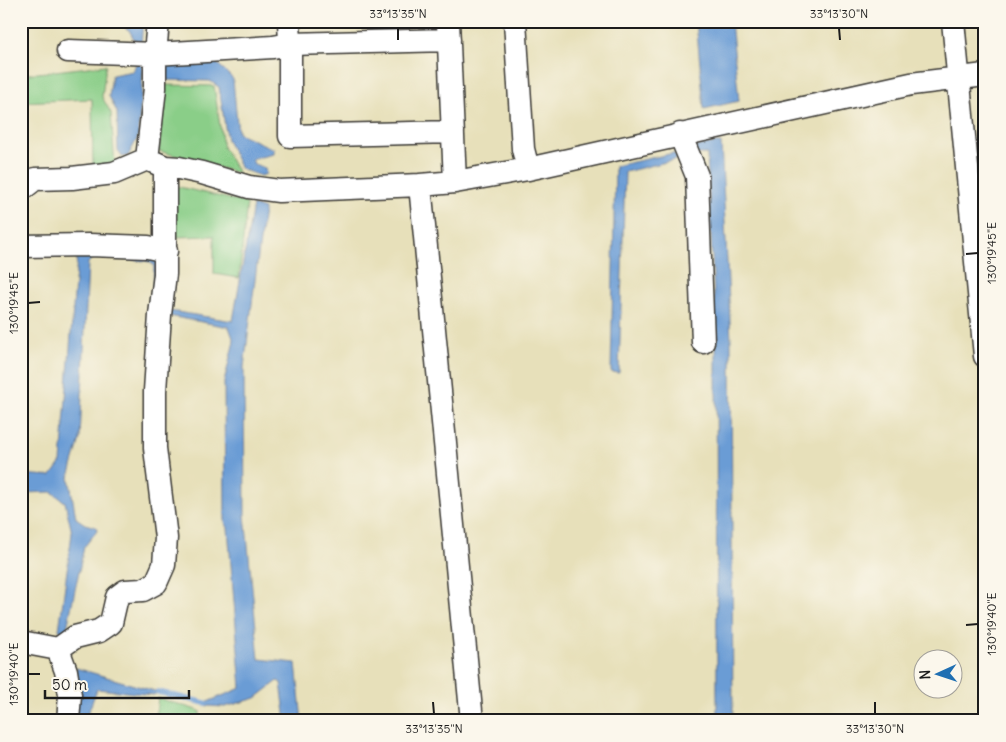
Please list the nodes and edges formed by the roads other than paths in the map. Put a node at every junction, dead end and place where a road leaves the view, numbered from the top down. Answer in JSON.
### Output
{"nodes":[{"id":1,"x":158,"y":21,"type":"edge"},
{"id":2,"x":288,"y":21,"type":"edge"},
{"id":3,"x":516,"y":21,"type":"edge"},
{"id":4,"x":953,"y":21,"type":"edge"},
{"id":5,"x":449,"y":30,"type":"edge"},
{"id":6,"x":370,"y":32,"type":"edge"},
{"id":7,"x":290,"y":44,"type":"junction"},
{"id":8,"x":68,"y":51,"type":"dead end"},
{"id":9,"x":144,"y":53,"type":"junction"},
{"id":10,"x":985,"y":75,"type":"edge"},
{"id":11,"x":959,"y":77,"type":"junction"},
{"id":12,"x":453,"y":132,"type":"junction"},
{"id":13,"x":680,"y":134,"type":"junction"},
{"id":14,"x":156,"y":163,"type":"junction"},
{"id":15,"x":528,"y":169,"type":"junction"},
{"id":16,"x":26,"y":181,"type":"edge"},
{"id":17,"x":455,"y":182,"type":"junction"},
{"id":18,"x":420,"y":185,"type":"junction"},
{"id":19,"x":21,"y":246,"type":"edge"},
{"id":20,"x":166,"y":252,"type":"junction"},
{"id":21,"x":703,"y":342,"type":"dead end"},
{"id":22,"x":985,"y":356,"type":"edge"},
{"id":23,"x":21,"y":642,"type":"edge"},
{"id":24,"x":58,"y":649,"type":"junction"},
{"id":25,"x":68,"y":721,"type":"edge"},
{"id":26,"x":472,"y":721,"type":"edge"}],
"edges":[{"from":1,"to":9,"type":"street"},
{"from":2,"to":7,"type":"street"},
{"from":3,"to":15,"type":"street"},
{"from":4,"to":11,"type":"street"},
{"from":5,"to":6,"type":"street"},
{"from":5,"to":12,"type":"street"},
{"from":6,"to":7,"type":"street"},
{"from":7,"to":9,"type":"street"},
{"from":7,"to":12,"type":"street"},
{"from":8,"to":9,"type":"street"},
{"from":9,"to":14,"type":"street"},
{"from":10,"to":11,"type":"street"},
{"from":11,"to":13,"type":"street"},
{"from":11,"to":22,"type":"street"},
{"from":12,"to":17,"type":"street"},
{"from":13,"to":15,"type":"street"},
{"from":13,"to":21,"type":"street"},
{"from":14,"to":16,"type":"street"},
{"from":14,"to":18,"type":"street"},
{"from":14,"to":20,"type":"street"},
{"from":15,"to":17,"type":"street"},
{"from":17,"to":18,"type":"street"},
{"from":18,"to":26,"type":"street"},
{"from":19,"to":20,"type":"street"},
{"from":20,"to":24,"type":"street"},
{"from":23,"to":24,"type":"street"},
{"from":24,"to":25,"type":"street"}]}
